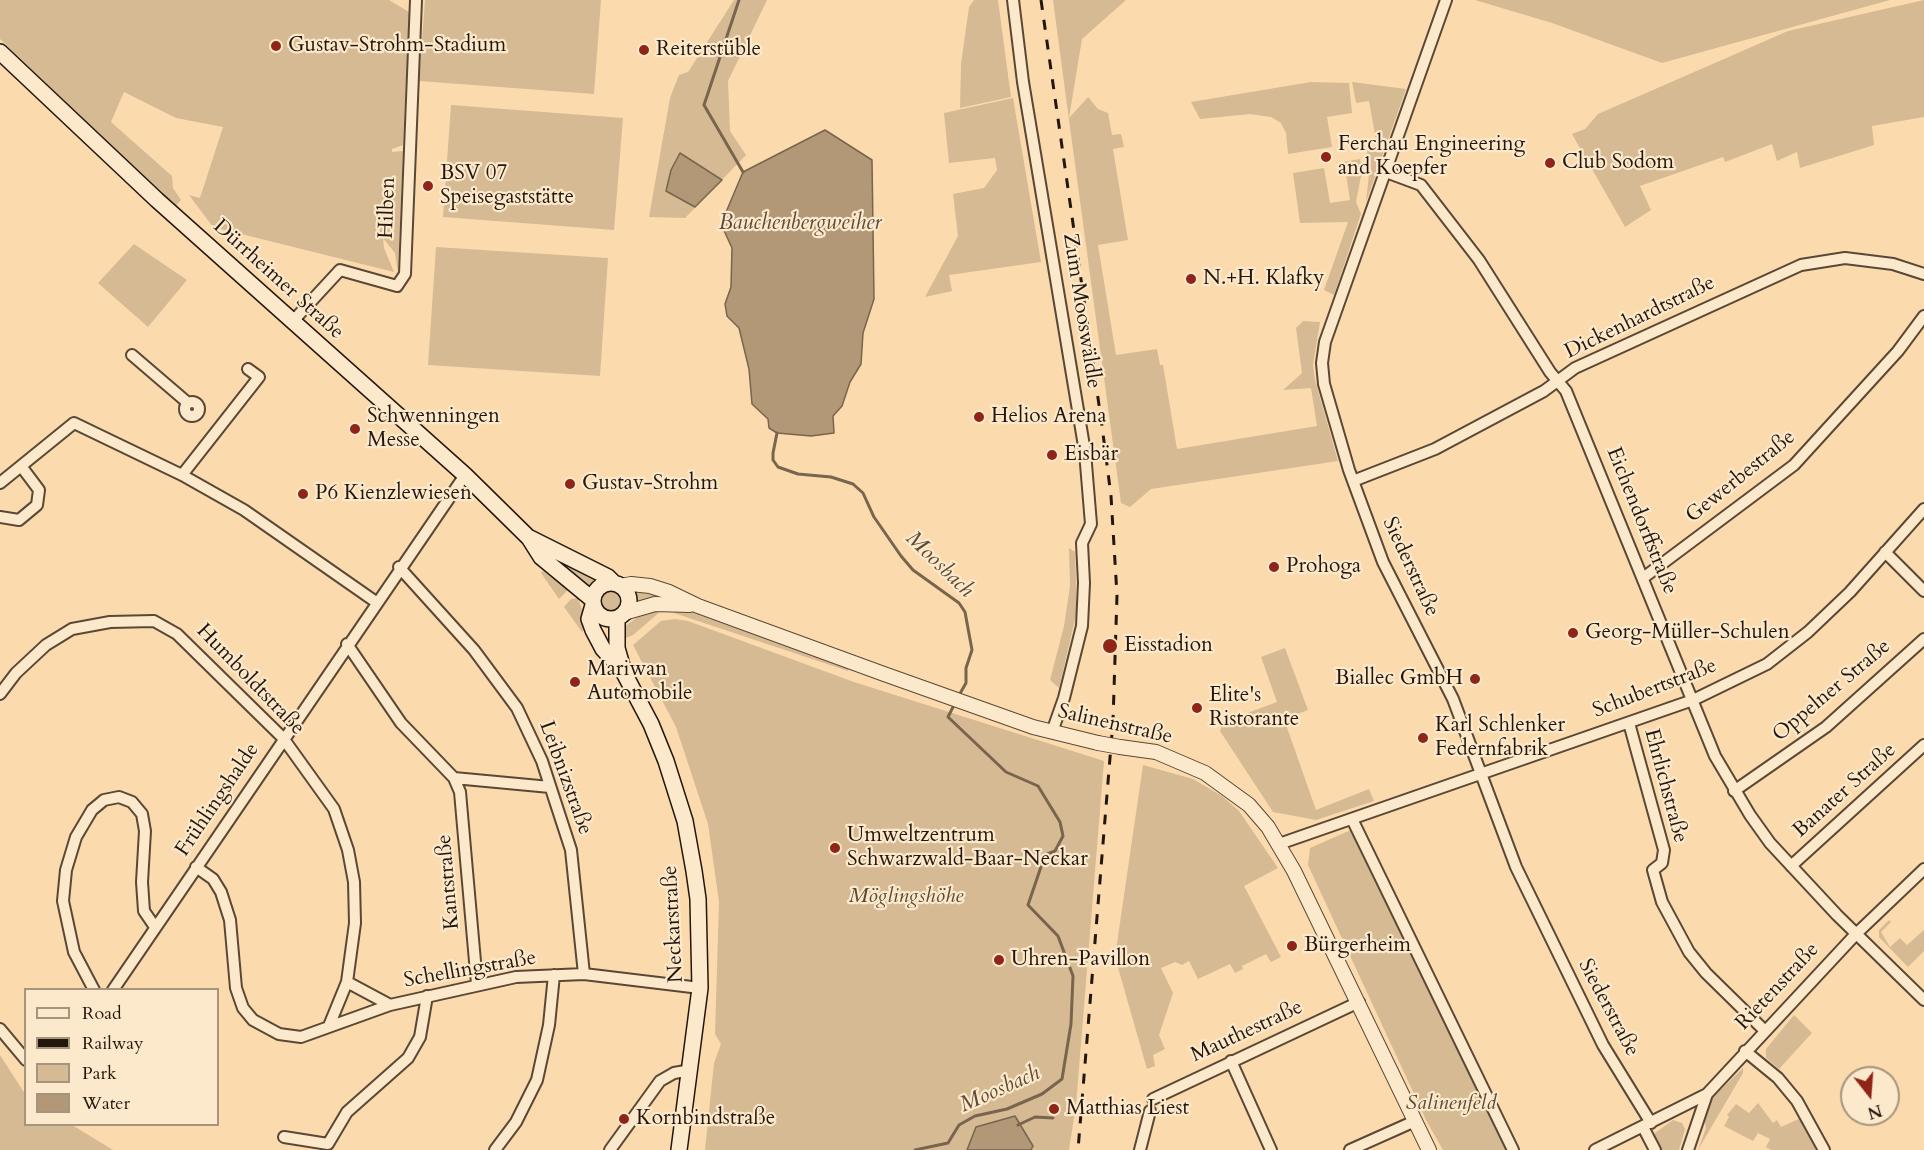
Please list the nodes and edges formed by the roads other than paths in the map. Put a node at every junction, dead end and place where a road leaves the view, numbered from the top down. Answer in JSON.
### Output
{"nodes":[{"id":1,"x":416,"y":0,"type":"edge"},
{"id":2,"x":1013,"y":0,"type":"edge"},
{"id":3,"x":1446,"y":0,"type":"edge"},
{"id":4,"x":0,"y":52,"type":"edge"},
{"id":5,"x":1386,"y":172,"type":"junction"},
{"id":6,"x":1924,"y":274,"type":"edge"},
{"id":7,"x":1924,"y":316,"type":"edge"},
{"id":8,"x":292,"y":322,"type":"junction"},
{"id":9,"x":132,"y":355,"type":"dead end"},
{"id":10,"x":248,"y":369,"type":"dead end"},
{"id":11,"x":1558,"y":380,"type":"junction"},
{"id":12,"x":189,"y":403,"type":"dead end"},
{"id":13,"x":21,"y":466,"type":"junction"},
{"id":14,"x":182,"y":475,"type":"junction"},
{"id":15,"x":465,"y":475,"type":"junction"},
{"id":16,"x":1353,"y":481,"type":"junction"},
{"id":17,"x":0,"y":483,"type":"edge"},
{"id":18,"x":1924,"y":509,"type":"edge"},
{"id":19,"x":0,"y":517,"type":"edge"},
{"id":20,"x":529,"y":538,"type":"junction"},
{"id":21,"x":1886,"y":552,"type":"junction"},
{"id":22,"x":399,"y":567,"type":"junction"},
{"id":23,"x":1643,"y":578,"type":"junction"},
{"id":24,"x":617,"y":585,"type":"junction"},
{"id":25,"x":1924,"y":591,"type":"edge"},
{"id":26,"x":376,"y":602,"type":"junction"},
{"id":27,"x":593,"y":602,"type":"junction"},
{"id":28,"x":698,"y":606,"type":"junction"},
{"id":29,"x":620,"y":616,"type":"junction"},
{"id":30,"x":1924,"y":639,"type":"edge"},
{"id":31,"x":347,"y":644,"type":"junction"},
{"id":32,"x":623,"y":671,"type":"junction"},
{"id":33,"x":0,"y":694,"type":"edge"},
{"id":34,"x":1692,"y":699,"type":"junction"},
{"id":35,"x":1629,"y":723,"type":"junction"},
{"id":36,"x":1052,"y":732,"type":"junction"},
{"id":37,"x":283,"y":738,"type":"junction"},
{"id":38,"x":1924,"y":744,"type":"edge"},
{"id":39,"x":1481,"y":772,"type":"junction"},
{"id":40,"x":454,"y":778,"type":"junction"},
{"id":41,"x":550,"y":787,"type":"junction"},
{"id":42,"x":1734,"y":791,"type":"junction"},
{"id":43,"x":1352,"y":819,"type":"junction"},
{"id":44,"x":1279,"y":844,"type":"junction"},
{"id":45,"x":1791,"y":866,"type":"junction"},
{"id":46,"x":196,"y":867,"type":"junction"},
{"id":47,"x":1924,"y":869,"type":"edge"},
{"id":48,"x":155,"y":927,"type":"junction"},
{"id":49,"x":1856,"y":934,"type":"junction"},
{"id":50,"x":584,"y":974,"type":"junction"},
{"id":51,"x":554,"y":975,"type":"junction"},
{"id":52,"x":347,"y":982,"type":"junction"},
{"id":53,"x":477,"y":984,"type":"junction"},
{"id":54,"x":93,"y":988,"type":"edge"},
{"id":55,"x":114,"y":988,"type":"edge"},
{"id":56,"x":700,"y":988,"type":"junction"},
{"id":57,"x":427,"y":996,"type":"junction"},
{"id":58,"x":1924,"y":1000,"type":"edge"},
{"id":59,"x":1359,"y":1002,"type":"junction"},
{"id":60,"x":390,"y":1005,"type":"junction"},
{"id":61,"x":329,"y":1026,"type":"junction"},
{"id":62,"x":0,"y":1029,"type":"edge"},
{"id":63,"x":1764,"y":1030,"type":"junction"},
{"id":64,"x":1745,"y":1051,"type":"junction"},
{"id":65,"x":24,"y":1058,"type":"edge"},
{"id":66,"x":1231,"y":1061,"type":"junction"},
{"id":67,"x":691,"y":1070,"type":"junction"},
{"id":68,"x":1707,"y":1094,"type":"junction"},
{"id":69,"x":1153,"y":1099,"type":"dead end"},
{"id":70,"x":1150,"y":1111,"type":"dead end"},
{"id":71,"x":1415,"y":1121,"type":"junction"},
{"id":72,"x":1647,"y":1125,"type":"junction"},
{"id":73,"x":285,"y":1137,"type":"dead end"},
{"id":74,"x":327,"y":1147,"type":"edge"},
{"id":75,"x":495,"y":1150,"type":"edge"},
{"id":76,"x":610,"y":1150,"type":"edge"},
{"id":77,"x":679,"y":1150,"type":"edge"},
{"id":78,"x":1140,"y":1150,"type":"edge"},
{"id":79,"x":1271,"y":1150,"type":"edge"},
{"id":80,"x":1350,"y":1150,"type":"edge"},
{"id":81,"x":1429,"y":1150,"type":"edge"},
{"id":82,"x":1513,"y":1150,"type":"edge"},
{"id":83,"x":1595,"y":1150,"type":"edge"},
{"id":84,"x":1655,"y":1150,"type":"edge"},
{"id":85,"x":1688,"y":1150,"type":"edge"},
{"id":86,"x":1824,"y":1150,"type":"edge"}],
"edges":[{"from":1,"to":8,"type":"street","name":"Hilben"},
{"from":2,"to":36,"type":"street","name":"Zum Mooswäldle"},
{"from":3,"to":5,"type":"street","name":"Siederstraße"},
{"from":4,"to":8,"type":"main road","name":"Dürrheimer Straße"},
{"from":5,"to":11,"type":"street","name":"Eichendorffstraße"},
{"from":5,"to":16,"type":"street","name":"Siederstraße"},
{"from":6,"to":11,"type":"street","name":"Dickenhardtstraße"},
{"from":7,"to":23,"type":"street","name":"Gewerbestraße"},
{"from":8,"to":15,"type":"main road","name":"Dürrheimer Straße"},
{"from":9,"to":12,"type":"street"},
{"from":10,"to":14,"type":"street"},
{"from":11,"to":16,"type":"street","name":"Dickenhardtstraße"},
{"from":11,"to":23,"type":"street","name":"Eichendorffstraße"},
{"from":13,"to":14,"type":"street"},
{"from":13,"to":17,"type":"street"},
{"from":13,"to":19,"type":"street"},
{"from":14,"to":26,"type":"street"},
{"from":15,"to":20,"type":"main road","name":"Dürrheimer Straße"},
{"from":15,"to":22,"type":"street","name":"Frühlingshalde"},
{"from":16,"to":39,"type":"street","name":"Siederstraße"},
{"from":18,"to":21,"type":"street","name":"Schubertstraße"},
{"from":20,"to":24,"type":"main road","name":"Dürrheimer Straße"},
{"from":20,"to":27,"type":"main road","name":"Dürrheimer Straße"},
{"from":21,"to":25,"type":"street"},
{"from":21,"to":34,"type":"street","name":"Schubertstraße"},
{"from":22,"to":26,"type":"street","name":"Frühlingshalde"},
{"from":22,"to":41,"type":"street","name":"Leibnizstraße"},
{"from":23,"to":34,"type":"street","name":"Eichendorffstraße"},
{"from":24,"to":27,"type":"main road"},
{"from":24,"to":28,"type":"street","name":"Salinenstraße"},
{"from":24,"to":29,"type":"main road"},
{"from":26,"to":31,"type":"street","name":"Frühlingshalde"},
{"from":27,"to":29,"type":"main road"},
{"from":27,"to":32,"type":"main road","name":"Neckarstraße"},
{"from":28,"to":29,"type":"street","name":"Salinenstraße"},
{"from":28,"to":36,"type":"street","name":"Salinenstraße"},
{"from":29,"to":32,"type":"main road","name":"Neckarstraße"},
{"from":30,"to":42,"type":"street","name":"Oppelner Straße"},
{"from":31,"to":37,"type":"street","name":"Frühlingshalde"},
{"from":31,"to":40,"type":"street","name":"Kantstraße"},
{"from":32,"to":56,"type":"main road","name":"Neckarstraße"},
{"from":33,"to":37,"type":"street","name":"Humboldtstraße"},
{"from":34,"to":35,"type":"street","name":"Schubertstraße"},
{"from":34,"to":42,"type":"street","name":"Eichendorffstraße"},
{"from":35,"to":39,"type":"street","name":"Schubertstraße"},
{"from":35,"to":63,"type":"street","name":"Ehrlichstraße"},
{"from":36,"to":44,"type":"street","name":"Salinenstraße","bridge":true},
{"from":37,"to":46,"type":"street","name":"Frühlingshalde"},
{"from":37,"to":52,"type":"street","name":"Humboldtstraße"},
{"from":38,"to":45,"type":"street","name":"Banater Straße"},
{"from":39,"to":43,"type":"street","name":"Schubertstraße"},
{"from":39,"to":72,"type":"street","name":"Siederstraße"},
{"from":40,"to":41,"type":"street"},
{"from":40,"to":53,"type":"street","name":"Kantstraße"},
{"from":41,"to":50,"type":"street","name":"Leibnizstraße"},
{"from":42,"to":45,"type":"street","name":"Eichendorffstraße"},
{"from":43,"to":44,"type":"street","name":"Schubertstraße"},
{"from":43,"to":82,"type":"street"},
{"from":44,"to":59,"type":"street","name":"Salinenstraße"},
{"from":45,"to":49,"type":"street","name":"Eichendorffstraße"},
{"from":46,"to":48,"type":"street","name":"Frühlingshalde"},
{"from":46,"to":61,"type":"street","name":"Schellingstraße"},
{"from":47,"to":49,"type":"street","name":"Rietenstraße"},
{"from":48,"to":54,"type":"street"},
{"from":48,"to":55,"type":"street","name":"Frühlingshalde"},
{"from":49,"to":58,"type":"street","name":"Eichendorffstraße"},
{"from":49,"to":63,"type":"street","name":"Rietenstraße"},
{"from":50,"to":51,"type":"street","name":"Schellingstraße"},
{"from":50,"to":56,"type":"street","name":"Schellingstraße"},
{"from":51,"to":53,"type":"street","name":"Schellingstraße"},
{"from":51,"to":75,"type":"street"},
{"from":52,"to":60,"type":"street","name":"Schellingstraße"},
{"from":52,"to":61,"type":"street"},
{"from":53,"to":57,"type":"street","name":"Schellingstraße"},
{"from":56,"to":67,"type":"main road","name":"Neckarstraße"},
{"from":57,"to":60,"type":"street","name":"Schellingstraße"},
{"from":57,"to":74,"type":"street"},
{"from":59,"to":66,"type":"street","name":"Mauthestraße"},
{"from":59,"to":71,"type":"street","name":"Salinenstraße"},
{"from":60,"to":61,"type":"street","name":"Schellingstraße"},
{"from":62,"to":65,"type":"street"},
{"from":63,"to":64,"type":"street","name":"Rietenstraße"},
{"from":64,"to":68,"type":"street","name":"Rietenstraße"},
{"from":64,"to":86,"type":"street"},
{"from":66,"to":69,"type":"street","name":"Mauthestraße"},
{"from":66,"to":79,"type":"street"},
{"from":67,"to":76,"type":"street"},
{"from":67,"to":77,"type":"main road","name":"Neckarstraße"},
{"from":68,"to":72,"type":"street"},
{"from":68,"to":85,"type":"street","name":"Rietenstraße"},
{"from":70,"to":78,"type":"street"},
{"from":71,"to":80,"type":"street"},
{"from":71,"to":81,"type":"street","name":"Salinenstraße"},
{"from":72,"to":83,"type":"street"},
{"from":72,"to":84,"type":"street","name":"Siederstraße"},
{"from":73,"to":74,"type":"street"}]}
